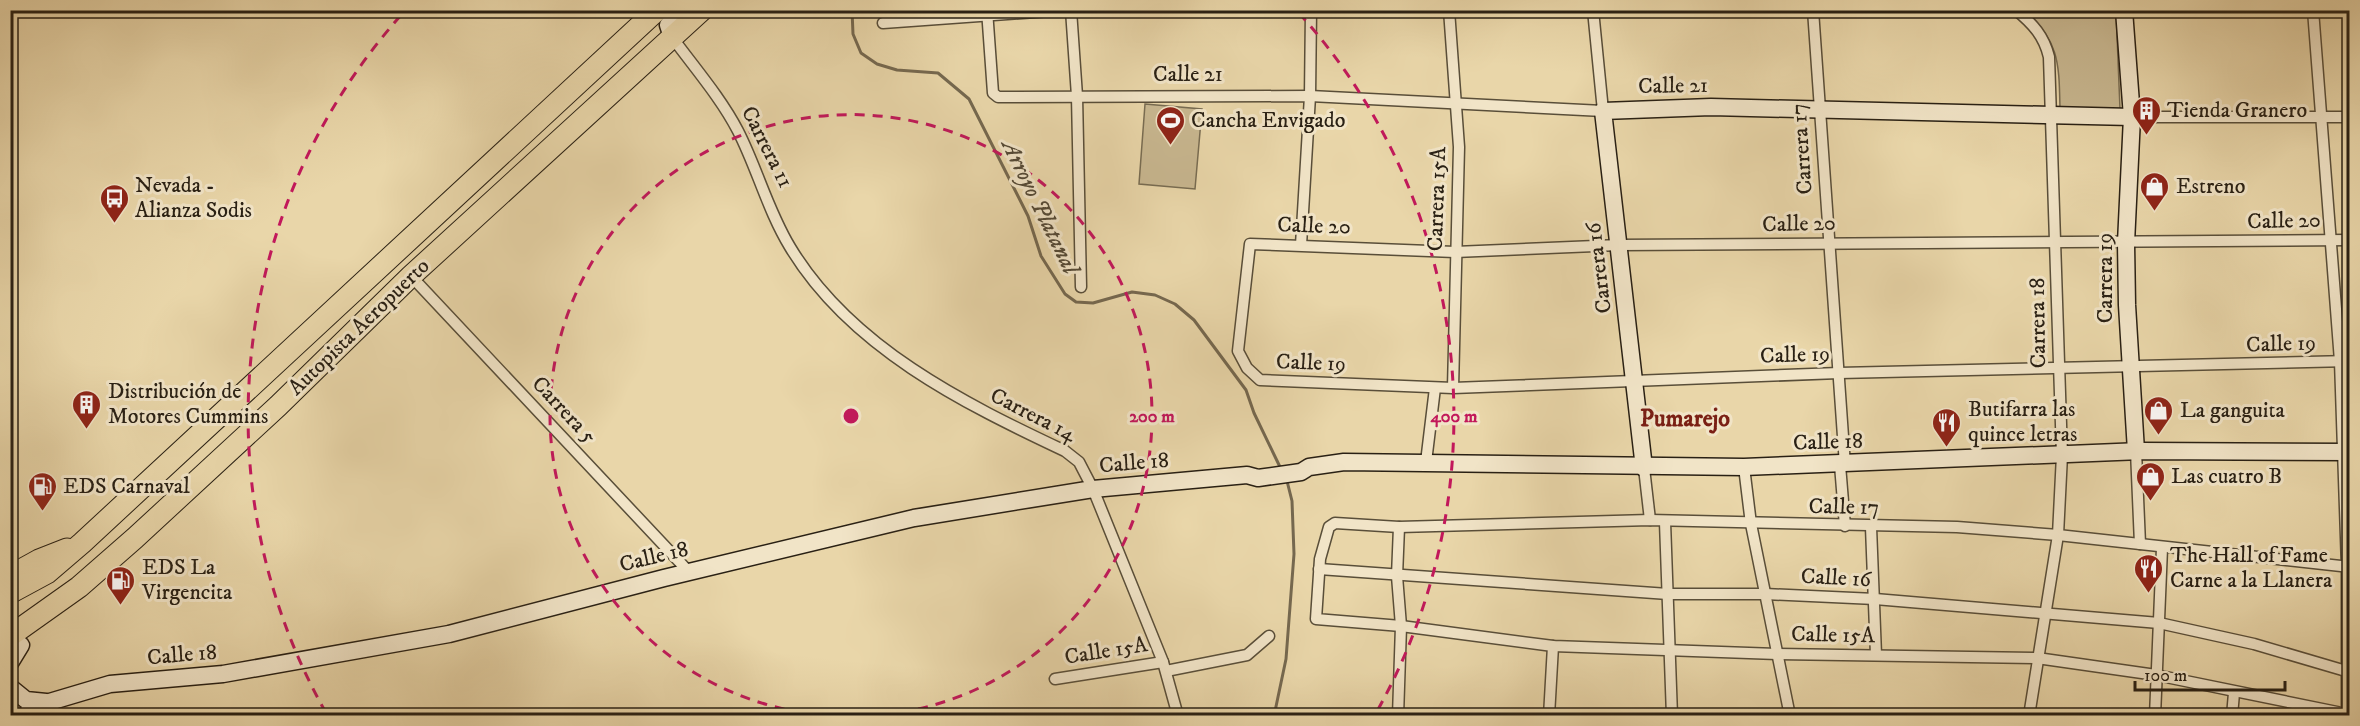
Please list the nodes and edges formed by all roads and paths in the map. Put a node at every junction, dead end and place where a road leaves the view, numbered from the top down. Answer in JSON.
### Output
{"nodes":[{"id":1,"x":657,"y":10,"type":"edge"},
{"id":2,"x":680,"y":10,"type":"edge"},
{"id":3,"x":702,"y":10,"type":"edge"},
{"id":4,"x":1064,"y":10,"type":"edge"},
{"id":5,"x":1071,"y":10,"type":"edge"},
{"id":6,"x":1174,"y":10,"type":"edge"},
{"id":7,"x":1330,"y":10,"type":"edge"},
{"id":8,"x":1449,"y":10,"type":"edge"},
{"id":9,"x":1593,"y":10,"type":"edge"},
{"id":10,"x":1813,"y":10,"type":"edge"},
{"id":11,"x":2016,"y":10,"type":"edge"},
{"id":12,"x":2143,"y":10,"type":"edge"},
{"id":13,"x":2313,"y":10,"type":"edge"},
{"id":14,"x":1311,"y":11,"type":"edge"},
{"id":15,"x":2124,"y":11,"type":"edge"},
{"id":16,"x":987,"y":13,"type":"edge"},
{"id":17,"x":884,"y":23,"type":"dead end"},
{"id":18,"x":672,"y":38,"type":"junction"},
{"id":19,"x":1077,"y":96,"type":"junction"},
{"id":20,"x":1310,"y":96,"type":"junction"},
{"id":21,"x":1457,"y":105,"type":"junction"},
{"id":22,"x":1603,"y":111,"type":"junction"},
{"id":23,"x":1819,"y":111,"type":"junction"},
{"id":24,"x":2053,"y":117,"type":"junction"},
{"id":25,"x":2132,"y":117,"type":"junction"},
{"id":26,"x":2322,"y":117,"type":"junction"},
{"id":27,"x":2349,"y":117,"type":"edge"},
{"id":28,"x":2333,"y":240,"type":"junction"},
{"id":29,"x":2349,"y":240,"type":"edge"},
{"id":30,"x":1828,"y":243,"type":"junction"},
{"id":31,"x":2055,"y":243,"type":"junction"},
{"id":32,"x":2126,"y":243,"type":"junction"},
{"id":33,"x":1301,"y":245,"type":"junction"},
{"id":34,"x":1619,"y":245,"type":"junction"},
{"id":35,"x":1455,"y":252,"type":"junction"},
{"id":36,"x":411,"y":276,"type":"junction"},
{"id":37,"x":812,"y":279,"type":"joint"},
{"id":38,"x":1081,"y":287,"type":"dead end"},
{"id":39,"x":2345,"y":361,"type":"edge"},
{"id":40,"x":1247,"y":368,"type":"joint"},
{"id":41,"x":2058,"y":368,"type":"junction"},
{"id":42,"x":2129,"y":368,"type":"junction"},
{"id":43,"x":1839,"y":373,"type":"junction"},
{"id":44,"x":1635,"y":380,"type":"junction"},
{"id":45,"x":1435,"y":387,"type":"junction"},
{"id":46,"x":1453,"y":388,"type":"junction"},
{"id":47,"x":2136,"y":451,"type":"junction"},
{"id":48,"x":2346,"y":452,"type":"edge"},
{"id":49,"x":2062,"y":455,"type":"junction"},
{"id":50,"x":1426,"y":462,"type":"junction"},
{"id":51,"x":1843,"y":465,"type":"junction"},
{"id":52,"x":1744,"y":467,"type":"junction"},
{"id":53,"x":1644,"y":468,"type":"junction"},
{"id":54,"x":1093,"y":489,"type":"junction"},
{"id":55,"x":1650,"y":520,"type":"junction"},
{"id":56,"x":1665,"y":522,"type":"junction"},
{"id":57,"x":1751,"y":524,"type":"junction"},
{"id":58,"x":1845,"y":526,"type":"junction"},
{"id":59,"x":1399,"y":527,"type":"junction"},
{"id":60,"x":1871,"y":527,"type":"junction"},
{"id":61,"x":2058,"y":535,"type":"junction"},
{"id":62,"x":82,"y":543,"type":"junction"},
{"id":63,"x":2140,"y":544,"type":"junction"},
{"id":64,"x":2162,"y":548,"type":"junction"},
{"id":65,"x":2348,"y":567,"type":"edge"},
{"id":66,"x":1319,"y":569,"type":"junction"},
{"id":67,"x":689,"y":572,"type":"junction"},
{"id":68,"x":10,"y":576,"type":"edge"},
{"id":69,"x":1397,"y":576,"type":"junction"},
{"id":70,"x":10,"y":593,"type":"edge"},
{"id":71,"x":1668,"y":594,"type":"junction"},
{"id":72,"x":1765,"y":594,"type":"junction"},
{"id":73,"x":1875,"y":599,"type":"junction"},
{"id":74,"x":2044,"y":615,"type":"junction"},
{"id":75,"x":2159,"y":624,"type":"junction"},
{"id":76,"x":1401,"y":626,"type":"junction"},
{"id":77,"x":1269,"y":636,"type":"dead end"},
{"id":78,"x":14,"y":644,"type":"edge"},
{"id":79,"x":1553,"y":646,"type":"junction"},
{"id":80,"x":1670,"y":650,"type":"junction"},
{"id":81,"x":1778,"y":654,"type":"junction"},
{"id":82,"x":1876,"y":655,"type":"junction"},
{"id":83,"x":2037,"y":658,"type":"junction"},
{"id":84,"x":10,"y":663,"type":"edge"},
{"id":85,"x":1165,"y":667,"type":"junction"},
{"id":86,"x":2156,"y":675,"type":"junction"},
{"id":87,"x":2347,"y":677,"type":"edge"},
{"id":88,"x":1054,"y":679,"type":"dead end"},
{"id":89,"x":10,"y":687,"type":"edge"},
{"id":90,"x":2234,"y":693,"type":"junction"},
{"id":91,"x":46,"y":709,"type":"edge"},
{"id":92,"x":2347,"y":715,"type":"edge"},
{"id":93,"x":24,"y":716,"type":"edge"},
{"id":94,"x":1178,"y":716,"type":"edge"},
{"id":95,"x":1398,"y":716,"type":"edge"},
{"id":96,"x":1550,"y":716,"type":"edge"},
{"id":97,"x":1672,"y":716,"type":"edge"},
{"id":98,"x":1790,"y":716,"type":"edge"},
{"id":99,"x":2029,"y":716,"type":"edge"},
{"id":100,"x":2155,"y":716,"type":"edge"},
{"id":101,"x":2232,"y":716,"type":"edge"}],
"edges":[{"from":1,"to":62,"type":"highway","name":"Autopista Aeropuerto"},
{"from":2,"to":18,"type":"main road"},
{"from":3,"to":18,"type":"highway","name":"Autopista Aeropuerto"},
{"from":4,"to":16,"type":"street"},
{"from":5,"to":19,"type":"street"},
{"from":6,"to":14,"type":"street"},
{"from":7,"to":14,"type":"street"},
{"from":8,"to":21,"type":"street","name":"Carrera 15A"},
{"from":9,"to":22,"type":"street","name":"Carrera 16"},
{"from":10,"to":23,"type":"street","name":"Carrera 17"},
{"from":11,"to":24,"type":"street","name":"Carrera 18"},
{"from":12,"to":15,"type":"street"},
{"from":13,"to":26,"type":"street"},
{"from":14,"to":20,"type":"street"},
{"from":15,"to":25,"type":"main road","name":"Carrera 19"},
{"from":16,"to":17,"type":"street"},
{"from":16,"to":19,"type":"street","name":"Calle 21"},
{"from":18,"to":36,"type":"highway","name":"Autopista Aeropuerto"},
{"from":18,"to":37,"type":"street","name":"Carrera 11"},
{"from":19,"to":20,"type":"street","name":"Calle 21"},
{"from":19,"to":38,"type":"street"},
{"from":20,"to":21,"type":"street","name":"Calle 21"},
{"from":20,"to":33,"type":"street"},
{"from":21,"to":22,"type":"street","name":"Calle 21"},
{"from":21,"to":35,"type":"street","name":"Carrera 15A"},
{"from":22,"to":23,"type":"main road","name":"Calle 21"},
{"from":22,"to":34,"type":"main road","name":"Carrera 16"},
{"from":23,"to":24,"type":"main road","name":"Calle 21"},
{"from":23,"to":30,"type":"street","name":"Carrera 17"},
{"from":24,"to":25,"type":"main road","name":"Calle 21"},
{"from":24,"to":31,"type":"street","name":"Carrera 18"},
{"from":25,"to":26,"type":"street","name":"Calle 21"},
{"from":25,"to":32,"type":"main road","name":"Carrera 19"},
{"from":26,"to":27,"type":"street","name":"Calle 21"},
{"from":26,"to":28,"type":"street"},
{"from":28,"to":29,"type":"street","name":"Calle 20"},
{"from":28,"to":32,"type":"street","name":"Calle 20"},
{"from":28,"to":39,"type":"street"},
{"from":30,"to":31,"type":"street","name":"Calle 20"},
{"from":30,"to":34,"type":"street","name":"Calle 20"},
{"from":30,"to":43,"type":"street","name":"Carrera 17"},
{"from":31,"to":32,"type":"street","name":"Calle 20"},
{"from":31,"to":41,"type":"street","name":"Carrera 18"},
{"from":32,"to":42,"type":"main road","name":"Carrera 19"},
{"from":33,"to":35,"type":"street","name":"Calle 20"},
{"from":33,"to":40,"type":"street","name":"Calle 20"},
{"from":34,"to":35,"type":"street","name":"Calle 20"},
{"from":34,"to":44,"type":"main road","name":"Carrera 16"},
{"from":35,"to":46,"type":"street","name":"Carrera 15A"},
{"from":36,"to":67,"type":"street","name":"Carrera 5"},
{"from":36,"to":78,"type":"highway","name":"Autopista Aeropuerto"},
{"from":37,"to":54,"type":"street","name":"Carrera 14"},
{"from":39,"to":42,"type":"street","name":"Calle 19"},
{"from":39,"to":48,"type":"street"},
{"from":40,"to":45,"type":"street","name":"Calle 19"},
{"from":41,"to":42,"type":"street","name":"Calle 19"},
{"from":41,"to":43,"type":"street","name":"Calle 19"},
{"from":41,"to":49,"type":"street","name":"Carrera 18"},
{"from":42,"to":47,"type":"main road","name":"Carrera 19"},
{"from":43,"to":44,"type":"street","name":"Calle 19"},
{"from":43,"to":51,"type":"street","name":"Carrera 17"},
{"from":44,"to":46,"type":"street","name":"Calle 19"},
{"from":44,"to":53,"type":"main road","name":"Carrera 16"},
{"from":45,"to":46,"type":"street","name":"Calle 19"},
{"from":45,"to":50,"type":"street"},
{"from":47,"to":48,"type":"main road","name":"Calle 18"},
{"from":47,"to":49,"type":"main road","name":"Calle 18"},
{"from":47,"to":63,"type":"street","name":"Carrera 19"},
{"from":48,"to":65,"type":"street"},
{"from":49,"to":51,"type":"main road","name":"Calle 18"},
{"from":49,"to":61,"type":"street","name":"Carrera 18"},
{"from":50,"to":53,"type":"main road","name":"Calle 18"},
{"from":50,"to":54,"type":"main road","name":"Calle 18"},
{"from":51,"to":52,"type":"main road","name":"Calle 18"},
{"from":51,"to":58,"type":"street","name":"Carrera 17"},
{"from":52,"to":53,"type":"main road","name":"Calle 18"},
{"from":52,"to":57,"type":"street"},
{"from":53,"to":55,"type":"street","name":"Carrera 16"},
{"from":54,"to":67,"type":"main road","name":"Calle 18"},
{"from":54,"to":85,"type":"street","name":"Carrera 14"},
{"from":55,"to":56,"type":"street","name":"Calle 17"},
{"from":55,"to":59,"type":"street","name":"Calle 17"},
{"from":56,"to":57,"type":"street","name":"Calle 17"},
{"from":56,"to":71,"type":"street"},
{"from":57,"to":58,"type":"street","name":"Calle 17"},
{"from":57,"to":72,"type":"street"},
{"from":58,"to":60,"type":"street","name":"Calle 17"},
{"from":59,"to":66,"type":"street","name":"Calle 17"},
{"from":59,"to":69,"type":"street"},
{"from":60,"to":61,"type":"street","name":"Calle 17"},
{"from":60,"to":73,"type":"street"},
{"from":61,"to":63,"type":"street","name":"Calle 17"},
{"from":61,"to":74,"type":"street","name":"Carrera 18"},
{"from":62,"to":68,"type":"highway"},
{"from":62,"to":70,"type":"highway","name":"Autopista Aeropuerto"},
{"from":63,"to":64,"type":"street","name":"Calle 17"},
{"from":64,"to":65,"type":"street","name":"Calle 17"},
{"from":64,"to":75,"type":"street"},
{"from":65,"to":87,"type":"street"},
{"from":66,"to":69,"type":"street","name":"Calle 16"},
{"from":66,"to":76,"type":"street","name":"Calle 15A"},
{"from":67,"to":91,"type":"main road","name":"Calle 18"},
{"from":69,"to":71,"type":"street","name":"Calle 16"},
{"from":69,"to":76,"type":"street"},
{"from":71,"to":72,"type":"street","name":"Calle 16"},
{"from":71,"to":80,"type":"street"},
{"from":72,"to":73,"type":"street","name":"Calle 16"},
{"from":72,"to":81,"type":"street"},
{"from":73,"to":74,"type":"street","name":"Calle 16"},
{"from":73,"to":82,"type":"street"},
{"from":74,"to":75,"type":"street","name":"Calle 16"},
{"from":74,"to":83,"type":"street","name":"Carrera 18"},
{"from":75,"to":86,"type":"street"},
{"from":75,"to":87,"type":"street","name":"Calle 16"},
{"from":76,"to":79,"type":"street","name":"Calle 15A"},
{"from":76,"to":95,"type":"street"},
{"from":77,"to":85,"type":"street","name":"Calle 15A"},
{"from":78,"to":84,"type":"main road"},
{"from":79,"to":80,"type":"street","name":"Calle 15A"},
{"from":79,"to":96,"type":"street"},
{"from":80,"to":81,"type":"street","name":"Calle 15A"},
{"from":80,"to":97,"type":"street"},
{"from":81,"to":82,"type":"street","name":"Calle 15A"},
{"from":81,"to":98,"type":"street"},
{"from":82,"to":83,"type":"street","name":"Calle 15A"},
{"from":83,"to":86,"type":"street","name":"Calle 15A"},
{"from":83,"to":99,"type":"street","name":"Carrera 18"},
{"from":85,"to":88,"type":"street","name":"Calle 15A"},
{"from":85,"to":94,"type":"street","name":"Carrera 14"},
{"from":86,"to":90,"type":"street","name":"Calle 15A"},
{"from":86,"to":100,"type":"street"},
{"from":87,"to":92,"type":"street"},
{"from":89,"to":91,"type":"main road"},
{"from":90,"to":92,"type":"street","name":"Calle 15A"},
{"from":90,"to":101,"type":"street"},
{"from":91,"to":93,"type":"main road","name":"Calle 18"}]}
